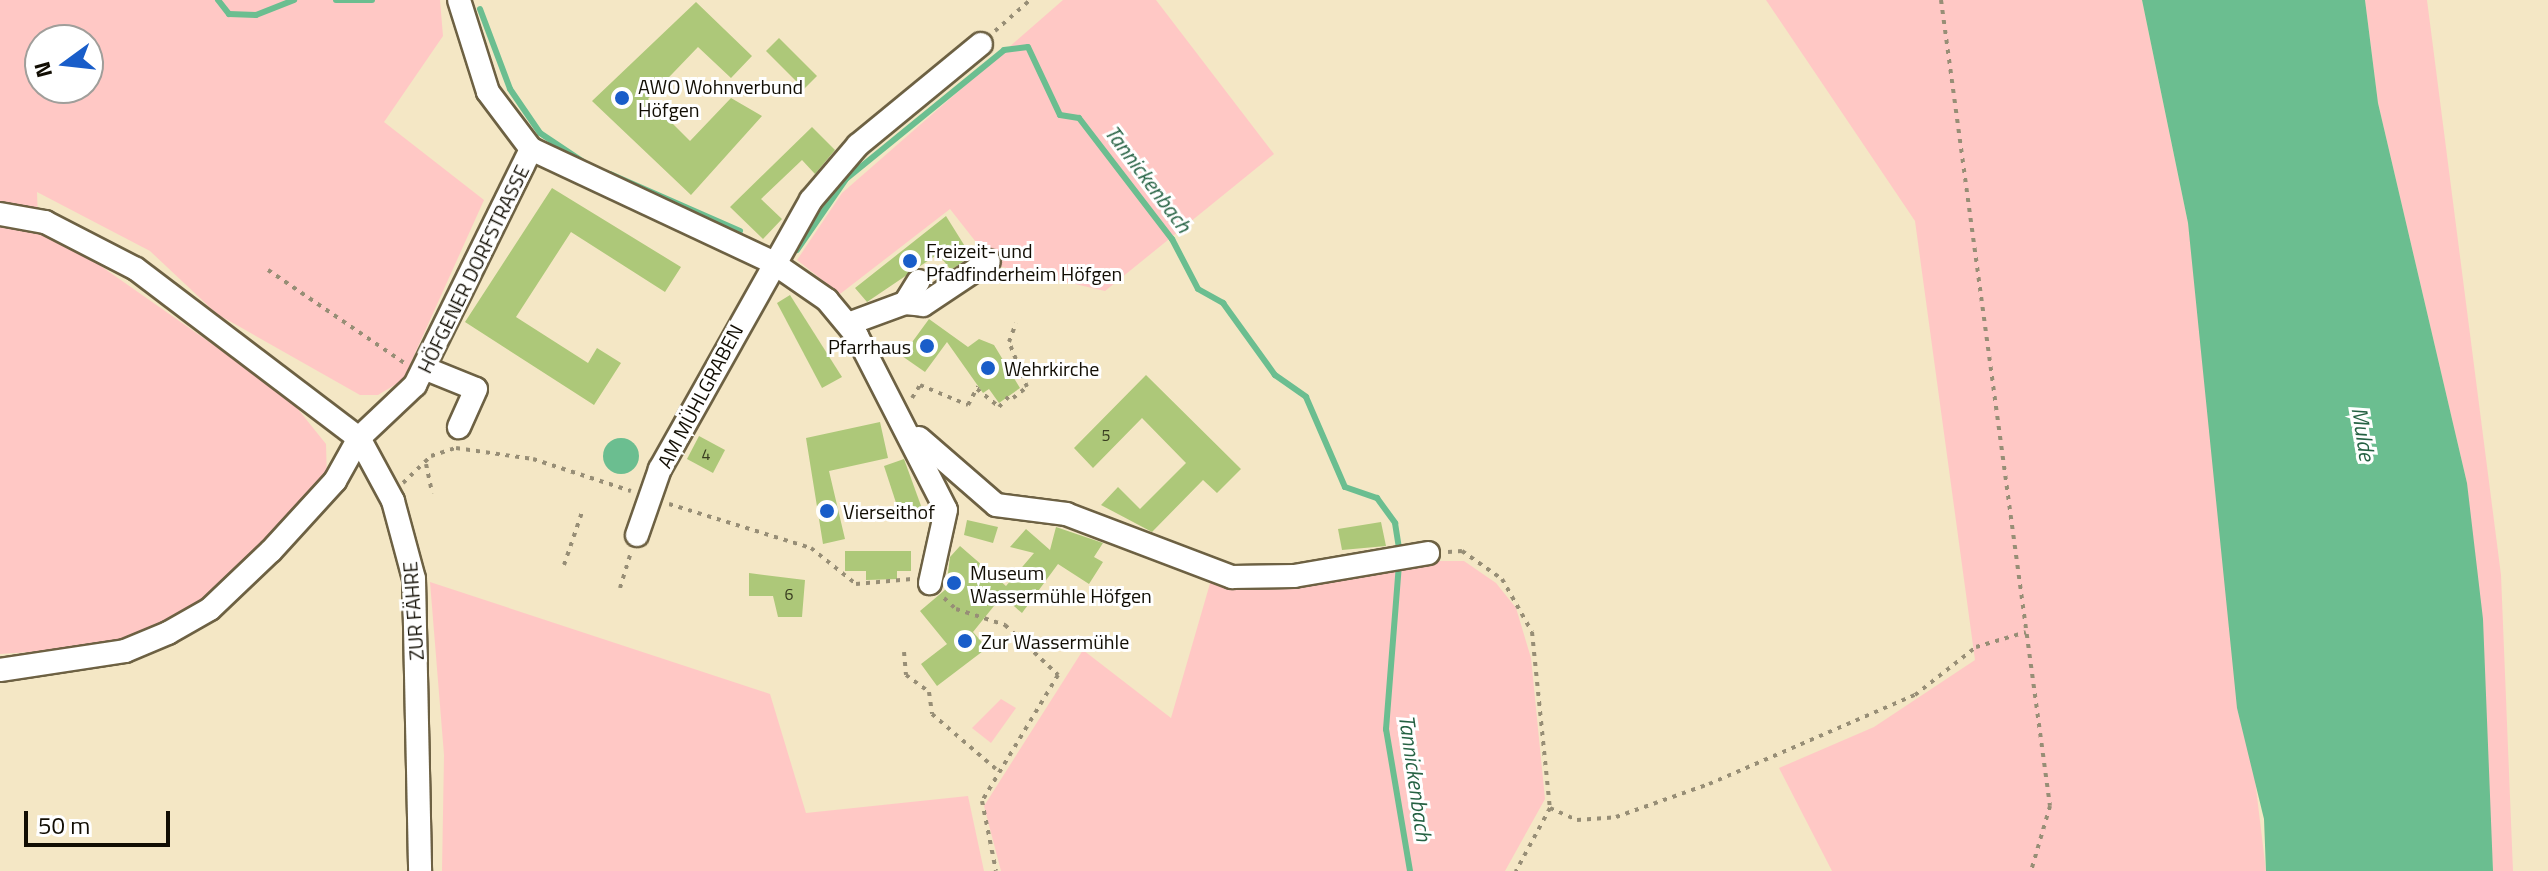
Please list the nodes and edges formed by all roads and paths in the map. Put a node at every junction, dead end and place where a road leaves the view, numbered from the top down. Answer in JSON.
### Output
{"nodes":[{"id":1,"x":459,"y":0,"type":"edge"},
{"id":2,"x":1030,"y":0,"type":"edge"},
{"id":3,"x":1941,"y":0,"type":"edge"},
{"id":4,"x":981,"y":44,"type":"joint"},
{"id":5,"x":531,"y":149,"type":"junction"},
{"id":6,"x":0,"y":214,"type":"edge"},
{"id":7,"x":989,"y":261,"type":"dead end"},
{"id":8,"x":772,"y":262,"type":"junction"},
{"id":9,"x":268,"y":270,"type":"dead end"},
{"id":10,"x":919,"y":281,"type":"dead end"},
{"id":11,"x":905,"y":303,"type":"junction"},
{"id":12,"x":1016,"y":323,"type":"dead end"},
{"id":13,"x":848,"y":324,"type":"junction"},
{"id":14,"x":423,"y":370,"type":"junction"},
{"id":15,"x":885,"y":383,"type":"junction"},
{"id":16,"x":459,"y":427,"type":"dead end"},
{"id":17,"x":910,"y":429,"type":"junction"},
{"id":18,"x":359,"y":438,"type":"junction"},
{"id":19,"x":426,"y":463,"type":"dead end"},
{"id":20,"x":432,"y":493,"type":"dead end"},
{"id":21,"x":981,"y":496,"type":"junction"},
{"id":22,"x":946,"y":510,"type":"junction"},
{"id":23,"x":582,"y":512,"type":"dead end"},
{"id":24,"x":637,"y":535,"type":"joint"},
{"id":25,"x":1428,"y":553,"type":"joint"},
{"id":26,"x":564,"y":565,"type":"dead end"},
{"id":27,"x":930,"y":583,"type":"joint"},
{"id":28,"x":620,"y":588,"type":"dead end"},
{"id":29,"x":2026,"y":632,"type":"junction"},
{"id":30,"x":904,"y":652,"type":"dead end"},
{"id":31,"x":0,"y":670,"type":"edge"},
{"id":32,"x":996,"y":769,"type":"junction"},
{"id":33,"x":1550,"y":808,"type":"junction"},
{"id":34,"x":420,"y":871,"type":"edge"},
{"id":35,"x":996,"y":871,"type":"edge"},
{"id":36,"x":1516,"y":871,"type":"edge"},
{"id":37,"x":2031,"y":871,"type":"edge"}],
"edges":[{"from":1,"to":5,"type":"street"},
{"from":2,"to":4,"type":"path"},
{"from":3,"to":29,"type":"path"},
{"from":4,"to":8,"type":"street"},
{"from":5,"to":8,"type":"street","name":"HÖFGENER DORFSTRASSE"},
{"from":5,"to":14,"type":"street","name":"HÖFGENER DORFSTRASSE"},
{"from":6,"to":18,"type":"street","name":"ZUR FÄHRE"},
{"from":7,"to":11,"type":"street"},
{"from":8,"to":13,"type":"street","name":"HÖFGENER DORFSTRASSE"},
{"from":8,"to":24,"type":"street","name":"AM MÜHLGRABEN"},
{"from":9,"to":14,"type":"path"},
{"from":10,"to":11,"type":"street"},
{"from":11,"to":13,"type":"street"},
{"from":12,"to":15,"type":"path"},
{"from":13,"to":15,"type":"street","name":"HÖFGENER DORFSTRASSE"},
{"from":14,"to":16,"type":"street"},
{"from":14,"to":18,"type":"street","name":"HÖFGENER DORFSTRASSE"},
{"from":15,"to":17,"type":"street","name":"HÖFGENER DORFSTRASSE"},
{"from":17,"to":21,"type":"street","name":"HÖFGENER DORFSTRASSE"},
{"from":17,"to":22,"type":"street","name":"HÖFGENER DORFSTRASSE"},
{"from":18,"to":31,"type":"street"},
{"from":18,"to":34,"type":"street","name":"ZUR FÄHRE"},
{"from":19,"to":20,"type":"path"},
{"from":21,"to":22,"type":"street"},
{"from":21,"to":25,"type":"street","name":"HÖFGENER DORFSTRASSE"},
{"from":22,"to":27,"type":"street"},
{"from":23,"to":26,"type":"path"},
{"from":24,"to":28,"type":"path"},
{"from":25,"to":33,"type":"path"},
{"from":27,"to":32,"type":"path"},
{"from":29,"to":33,"type":"path"},
{"from":29,"to":37,"type":"path"},
{"from":30,"to":32,"type":"path"},
{"from":32,"to":35,"type":"path"},
{"from":33,"to":36,"type":"path"}]}
